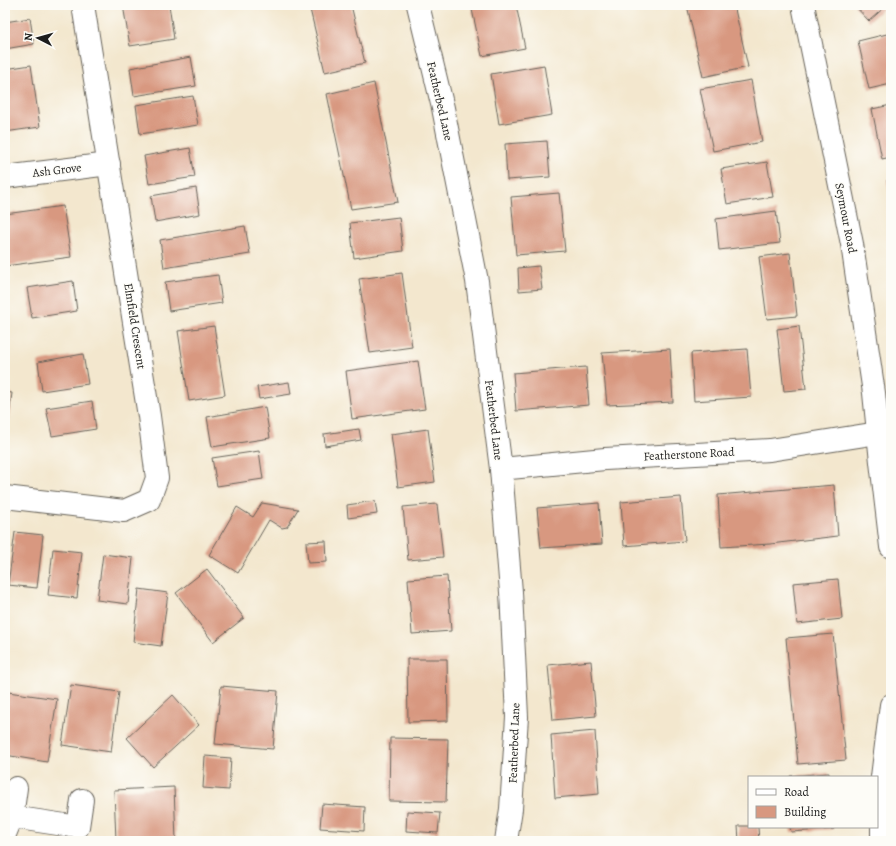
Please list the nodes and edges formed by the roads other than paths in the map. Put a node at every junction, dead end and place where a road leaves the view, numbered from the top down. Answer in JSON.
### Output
{"nodes":[{"id":1,"x":83,"y":5,"type":"edge"},
{"id":2,"x":418,"y":5,"type":"edge"},
{"id":3,"x":803,"y":5,"type":"edge"},
{"id":4,"x":108,"y":164,"type":"junction"},
{"id":5,"x":5,"y":177,"type":"edge"},
{"id":6,"x":878,"y":433,"type":"junction"},
{"id":7,"x":501,"y":469,"type":"junction"},
{"id":8,"x":5,"y":497,"type":"edge"},
{"id":9,"x":891,"y":547,"type":"edge"},
{"id":10,"x":891,"y":705,"type":"edge"},
{"id":11,"x":16,"y":788,"type":"dead end"},
{"id":12,"x":82,"y":800,"type":"dead end"},
{"id":13,"x":8,"y":826,"type":"edge"},
{"id":14,"x":506,"y":841,"type":"edge"},
{"id":15,"x":882,"y":841,"type":"edge"}],
"edges":[{"from":1,"to":4,"type":"street","name":"Elmfield Crescent"},
{"from":2,"to":7,"type":"street","name":"Featherbed Lane"},
{"from":3,"to":6,"type":"street","name":"Seymour Road"},
{"from":4,"to":5,"type":"street","name":"Ash Grove"},
{"from":4,"to":8,"type":"street","name":"Elmfield Crescent"},
{"from":6,"to":7,"type":"street","name":"Featherstone Road"},
{"from":6,"to":9,"type":"street","name":"Seymour Road"},
{"from":7,"to":14,"type":"street","name":"Featherbed Lane"},
{"from":10,"to":15,"type":"street"},
{"from":11,"to":13,"type":"street"},
{"from":12,"to":13,"type":"street"}]}
